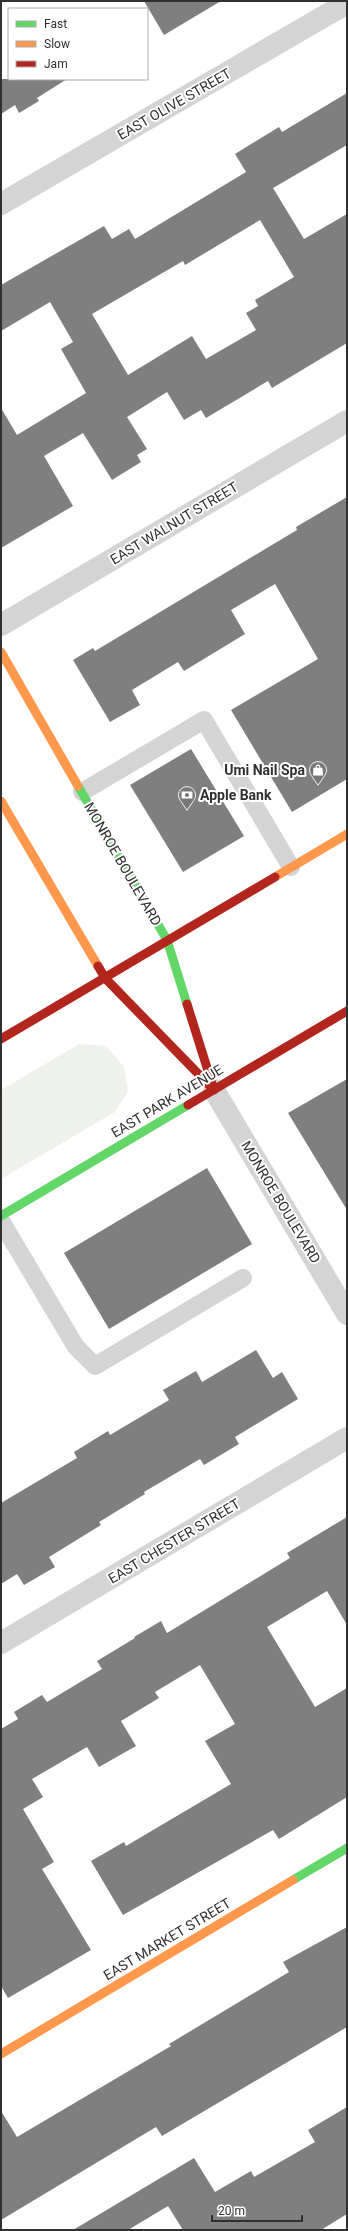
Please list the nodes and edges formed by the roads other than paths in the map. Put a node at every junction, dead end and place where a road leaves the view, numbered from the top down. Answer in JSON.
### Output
{"nodes":[{"id":1,"x":347,"y":3,"type":"edge"},
{"id":2,"x":1,"y":204,"type":"edge"},
{"id":3,"x":347,"y":421,"type":"edge"},
{"id":4,"x":1,"y":625,"type":"edge"},
{"id":5,"x":1,"y":652,"type":"edge"},
{"id":6,"x":82,"y":792,"type":"junction"},
{"id":7,"x":1,"y":801,"type":"edge"},
{"id":8,"x":347,"y":834,"type":"edge"},
{"id":9,"x":291,"y":868,"type":"junction"},
{"id":10,"x":167,"y":940,"type":"junction"},
{"id":11,"x":104,"y":978,"type":"junction"},
{"id":12,"x":347,"y":1011,"type":"edge"},
{"id":13,"x":1,"y":1039,"type":"edge"},
{"id":14,"x":214,"y":1090,"type":"junction"},
{"id":15,"x":1,"y":1216,"type":"edge"},
{"id":16,"x":1,"y":1221,"type":"edge"},
{"id":17,"x":243,"y":1278,"type":"dead end"},
{"id":18,"x":347,"y":1314,"type":"edge"},
{"id":19,"x":347,"y":1438,"type":"edge"},
{"id":20,"x":1,"y":1643,"type":"edge"},
{"id":21,"x":347,"y":1848,"type":"edge"},
{"id":22,"x":1,"y":2054,"type":"edge"}],
"edges":[{"from":1,"to":2,"type":"street","name":"EAST OLIVE STREET"},
{"from":3,"to":4,"type":"street","name":"EAST WALNUT STREET"},
{"from":5,"to":6,"type":"main road","name":"MONROE BOULEVARD"},
{"from":6,"to":9,"type":"lane"},
{"from":6,"to":10,"type":"main road","name":"MONROE BOULEVARD"},
{"from":7,"to":11,"type":"main road","name":"MONROE BOULEVARD"},
{"from":8,"to":9,"type":"main road"},
{"from":9,"to":10,"type":"main road"},
{"from":10,"to":11,"type":"main road"},
{"from":10,"to":14,"type":"main road","name":"MONROE BOULEVARD"},
{"from":11,"to":13,"type":"main road"},
{"from":11,"to":14,"type":"main road","name":"MONROE BOULEVARD"},
{"from":12,"to":14,"type":"main road","name":"EAST PARK AVENUE"},
{"from":14,"to":15,"type":"main road","name":"EAST PARK AVENUE"},
{"from":14,"to":18,"type":"street","name":"MONROE BOULEVARD"},
{"from":16,"to":17,"type":"lane"},
{"from":19,"to":20,"type":"street","name":"EAST CHESTER STREET"},
{"from":21,"to":22,"type":"main road","name":"EAST MARKET STREET"}]}
